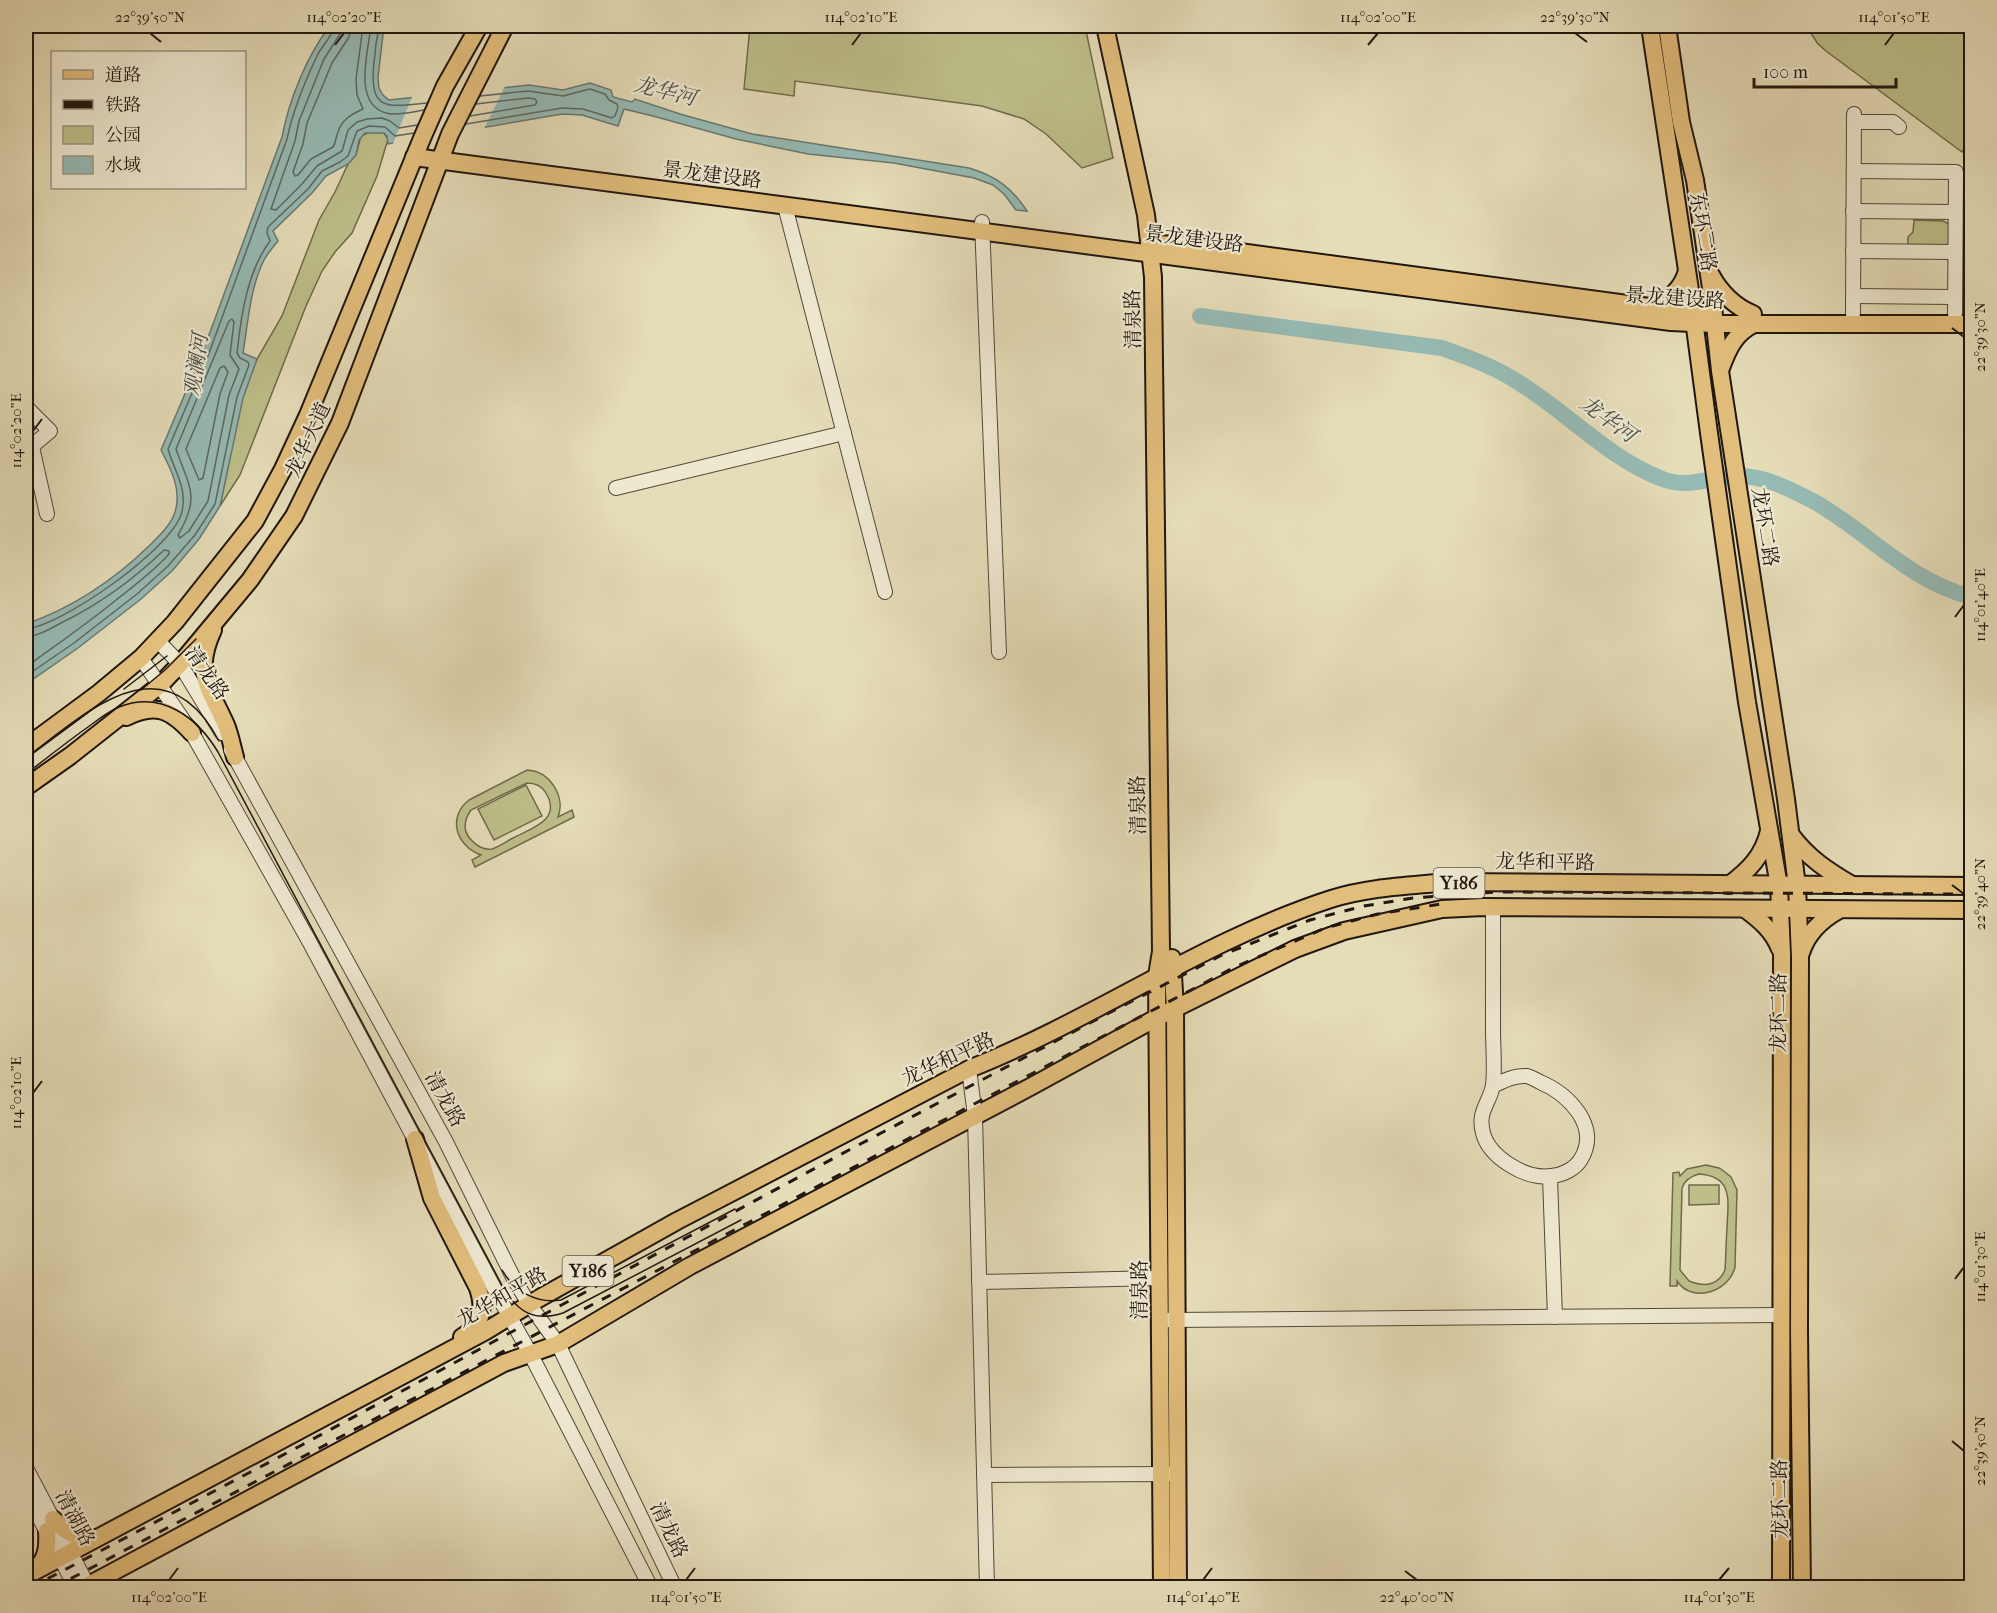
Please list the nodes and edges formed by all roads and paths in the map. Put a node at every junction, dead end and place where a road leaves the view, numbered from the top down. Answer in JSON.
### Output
{"nodes":[{"id":1,"x":479,"y":26,"type":"edge"},
{"id":2,"x":505,"y":26,"type":"edge"},
{"id":3,"x":1105,"y":26,"type":"edge"},
{"id":4,"x":1117,"y":26,"type":"edge"},
{"id":5,"x":1650,"y":26,"type":"edge"},
{"id":6,"x":1667,"y":26,"type":"edge"},
{"id":7,"x":1899,"y":127,"type":"dead end"},
{"id":8,"x":418,"y":147,"type":"junction"},
{"id":9,"x":442,"y":156,"type":"junction"},
{"id":10,"x":1854,"y":171,"type":"junction"},
{"id":11,"x":785,"y":206,"type":"junction"},
{"id":12,"x":1853,"y":211,"type":"junction"},
{"id":13,"x":1955,"y":212,"type":"junction"},
{"id":14,"x":983,"y":227,"type":"junction"},
{"id":15,"x":1155,"y":249,"type":"junction"},
{"id":16,"x":1853,"y":251,"type":"junction"},
{"id":17,"x":1955,"y":252,"type":"junction"},
{"id":18,"x":1708,"y":267,"type":"junction"},
{"id":19,"x":1688,"y":271,"type":"junction"},
{"id":20,"x":1853,"y":296,"type":"junction"},
{"id":21,"x":1955,"y":297,"type":"junction"},
{"id":22,"x":1652,"y":307,"type":"junction"},
{"id":23,"x":1853,"y":314,"type":"junction"},
{"id":24,"x":1963,"y":314,"type":"edge"},
{"id":25,"x":1693,"y":317,"type":"junction"},
{"id":26,"x":1714,"y":319,"type":"junction"},
{"id":27,"x":1754,"y":319,"type":"junction"},
{"id":28,"x":1971,"y":324,"type":"edge"},
{"id":29,"x":1720,"y":371,"type":"junction"},
{"id":30,"x":26,"y":407,"type":"edge"},
{"id":31,"x":844,"y":433,"type":"junction"},
{"id":32,"x":1731,"y":443,"type":"joint"},
{"id":33,"x":1711,"y":446,"type":"joint"},
{"id":34,"x":29,"y":449,"type":"edge"},
{"id":35,"x":616,"y":488,"type":"dead end"},
{"id":36,"x":46,"y":514,"type":"dead end"},
{"id":37,"x":885,"y":592,"type":"dead end"},
{"id":38,"x":222,"y":614,"type":"junction"},
{"id":39,"x":158,"y":641,"type":"junction"},
{"id":40,"x":999,"y":652,"type":"dead end"},
{"id":41,"x":141,"y":658,"type":"junction"},
{"id":42,"x":180,"y":664,"type":"junction"},
{"id":43,"x":160,"y":685,"type":"junction"},
{"id":44,"x":109,"y":725,"type":"junction"},
{"id":45,"x":192,"y":733,"type":"junction"},
{"id":46,"x":26,"y":747,"type":"edge"},
{"id":47,"x":235,"y":757,"type":"junction"},
{"id":48,"x":26,"y":787,"type":"edge"},
{"id":49,"x":1769,"y":827,"type":"junction"},
{"id":50,"x":1790,"y":834,"type":"junction"},
{"id":51,"x":1729,"y":885,"type":"junction"},
{"id":52,"x":1779,"y":886,"type":"junction"},
{"id":53,"x":1797,"y":886,"type":"junction"},
{"id":54,"x":1852,"y":886,"type":"junction"},
{"id":55,"x":1971,"y":886,"type":"edge"},
{"id":56,"x":1493,"y":907,"type":"junction"},
{"id":57,"x":1745,"y":909,"type":"junction"},
{"id":58,"x":1781,"y":910,"type":"junction"},
{"id":59,"x":1798,"y":910,"type":"junction"},
{"id":60,"x":1839,"y":910,"type":"junction"},
{"id":61,"x":1971,"y":910,"type":"edge"},
{"id":62,"x":1782,"y":953,"type":"junction"},
{"id":63,"x":1800,"y":957,"type":"junction"},
{"id":64,"x":1173,"y":968,"type":"junction"},
{"id":65,"x":1157,"y":976,"type":"junction"},
{"id":66,"x":1175,"y":1009,"type":"junction"},
{"id":67,"x":1158,"y":1017,"type":"junction"},
{"id":68,"x":969,"y":1069,"type":"junction"},
{"id":69,"x":1493,"y":1086,"type":"junction"},
{"id":70,"x":975,"y":1116,"type":"junction"},
{"id":71,"x":415,"y":1139,"type":"junction"},
{"id":72,"x":1550,"y":1177,"type":"junction"},
{"id":73,"x":1160,"y":1278,"type":"junction"},
{"id":74,"x":979,"y":1282,"type":"junction"},
{"id":75,"x":529,"y":1304,"type":"junction"},
{"id":76,"x":1780,"y":1316,"type":"junction"},
{"id":77,"x":509,"y":1317,"type":"junction"},
{"id":78,"x":1555,"y":1317,"type":"junction"},
{"id":79,"x":1168,"y":1320,"type":"junction"},
{"id":80,"x":558,"y":1344,"type":"junction"},
{"id":81,"x":531,"y":1355,"type":"junction"},
{"id":82,"x":429,"y":1362,"type":"junction"},
{"id":83,"x":26,"y":1468,"type":"edge"},
{"id":84,"x":1169,"y":1474,"type":"junction"},
{"id":85,"x":984,"y":1475,"type":"junction"},
{"id":86,"x":26,"y":1492,"type":"edge"},
{"id":87,"x":50,"y":1526,"type":"junction"},
{"id":88,"x":97,"y":1538,"type":"junction"},
{"id":89,"x":66,"y":1555,"type":"junction"},
{"id":90,"x":126,"y":1565,"type":"junction"},
{"id":91,"x":29,"y":1575,"type":"edge"},
{"id":92,"x":84,"y":1587,"type":"edge"},
{"id":93,"x":109,"y":1587,"type":"edge"},
{"id":94,"x":651,"y":1587,"type":"edge"},
{"id":95,"x":675,"y":1587,"type":"edge"},
{"id":96,"x":987,"y":1587,"type":"edge"},
{"id":97,"x":1162,"y":1587,"type":"edge"},
{"id":98,"x":1178,"y":1587,"type":"edge"},
{"id":99,"x":1780,"y":1587,"type":"edge"},
{"id":100,"x":1803,"y":1587,"type":"edge"}],
"edges":[{"from":1,"to":8,"type":"main road","name":"龙华大道"},
{"from":2,"to":9,"type":"main road","name":"龙华大道"},
{"from":3,"to":15,"type":"main road","name":"清泉路"},
{"from":4,"to":15,"type":"main road","name":"清泉路"},
{"from":5,"to":19,"type":"main road","name":"东环二路"},
{"from":6,"to":18,"type":"main road","name":"东环二路"},
{"from":7,"to":10,"type":"street"},
{"from":8,"to":9,"type":"main road","name":"景龙建设路"},
{"from":8,"to":39,"type":"main road","name":"龙华大道"},
{"from":9,"to":11,"type":"main road","name":"景龙建设路"},
{"from":9,"to":14,"type":"main road","name":"景龙建设路"},
{"from":9,"to":38,"type":"main road","name":"龙华大道"},
{"from":10,"to":12,"type":"street"},
{"from":10,"to":13,"type":"street"},
{"from":11,"to":14,"type":"main road","name":"景龙建设路"},
{"from":11,"to":31,"type":"street"},
{"from":12,"to":13,"type":"street"},
{"from":12,"to":16,"type":"street"},
{"from":13,"to":17,"type":"street"},
{"from":14,"to":15,"type":"main road","name":"景龙建设路"},
{"from":14,"to":40,"type":"street"},
{"from":15,"to":22,"type":"main road","name":"景龙建设路"},
{"from":15,"to":25,"type":"main road","name":"景龙建设路"},
{"from":15,"to":64,"type":"main road","name":"清泉路"},
{"from":15,"to":65,"type":"main road","name":"清泉路"},
{"from":16,"to":17,"type":"street"},
{"from":16,"to":20,"type":"street"},
{"from":17,"to":21,"type":"street"},
{"from":18,"to":26,"type":"main road","name":"东环二路"},
{"from":18,"to":27,"type":"main road"},
{"from":19,"to":22,"type":"main road"},
{"from":19,"to":25,"type":"main road","name":"东环二路"},
{"from":20,"to":21,"type":"street"},
{"from":20,"to":23,"type":"street"},
{"from":21,"to":24,"type":"street"},
{"from":22,"to":25,"type":"main road","name":"景龙建设路"},
{"from":23,"to":24,"type":"main road","name":"景龙建设路"},
{"from":23,"to":27,"type":"main road","name":"景龙建设路"},
{"from":25,"to":26,"type":"main road","name":"景龙建设路"},
{"from":25,"to":33,"type":"main road","name":"东环二路"},
{"from":26,"to":27,"type":"main road","name":"景龙建设路"},
{"from":26,"to":29,"type":"main road","name":"东环二路"},
{"from":27,"to":28,"type":"main road","name":"景龙建设路"},
{"from":27,"to":29,"type":"main road"},
{"from":29,"to":32,"type":"main road","name":"东环二路"},
{"from":30,"to":34,"type":"street"},
{"from":31,"to":35,"type":"street"},
{"from":31,"to":37,"type":"street"},
{"from":32,"to":50,"type":"main road","name":"龙环二路"},
{"from":33,"to":49,"type":"main road","name":"龙环二路"},
{"from":34,"to":36,"type":"street"},
{"from":38,"to":42,"type":"main road","name":"龙华大道"},
{"from":38,"to":47,"type":"main road"},
{"from":39,"to":41,"type":"main road","name":"龙华大道"},
{"from":39,"to":42,"type":"street","name":"清龙路"},
{"from":41,"to":43,"type":"street"},
{"from":41,"to":46,"type":"main road","name":"龙华大道"},
{"from":42,"to":43,"type":"main road","name":"龙华大道"},
{"from":42,"to":47,"type":"street","name":"清龙路"},
{"from":43,"to":44,"type":"main road","name":"龙华大道"},
{"from":43,"to":45,"type":"street"},
{"from":44,"to":45,"type":"main road"},
{"from":44,"to":48,"type":"main road","name":"龙华大道"},
{"from":45,"to":71,"type":"street"},
{"from":47,"to":75,"type":"street","name":"清龙路"},
{"from":49,"to":51,"type":"main road"},
{"from":49,"to":52,"type":"main road","name":"龙环二路"},
{"from":50,"to":53,"type":"main road","name":"龙环二路"},
{"from":50,"to":54,"type":"main road"},
{"from":51,"to":52,"type":"main road","name":"龙华和平路","number":"Y186"},
{"from":51,"to":64,"type":"main road","name":"龙华和平路","number":"Y186"},
{"from":52,"to":53,"type":"main road","name":"龙华和平路","number":"Y186"},
{"from":52,"to":58,"type":"main road","name":"龙环二路"},
{"from":53,"to":54,"type":"main road","name":"龙华和平路","number":"Y186"},
{"from":53,"to":59,"type":"main road","name":"龙环二路"},
{"from":54,"to":55,"type":"main road","name":"龙华和平路","number":"Y186"},
{"from":56,"to":57,"type":"main road","number":"Y186"},
{"from":56,"to":66,"type":"main road","number":"Y186"},
{"from":56,"to":69,"type":"street"},
{"from":57,"to":58,"type":"main road","number":"Y186"},
{"from":57,"to":62,"type":"main road"},
{"from":58,"to":59,"type":"main road","number":"Y186"},
{"from":58,"to":62,"type":"main road","name":"龙环二路"},
{"from":59,"to":60,"type":"main road","number":"Y186"},
{"from":59,"to":63,"type":"main road","name":"龙环二路"},
{"from":60,"to":61,"type":"main road","number":"Y186"},
{"from":60,"to":63,"type":"main road"},
{"from":62,"to":76,"type":"main road","name":"龙环二路"},
{"from":63,"to":100,"type":"main road","name":"龙环二路"},
{"from":64,"to":65,"type":"main road","name":"龙华和平路","number":"Y186"},
{"from":64,"to":66,"type":"main road","name":"清泉路"},
{"from":65,"to":67,"type":"main road","name":"清泉路"},
{"from":65,"to":68,"type":"main road","name":"龙华和平路","number":"Y186"},
{"from":66,"to":67,"type":"main road","number":"Y186"},
{"from":66,"to":79,"type":"main road","name":"清泉路"},
{"from":67,"to":70,"type":"main road","number":"Y186"},
{"from":67,"to":73,"type":"main road","name":"清泉路"},
{"from":68,"to":70,"type":"street"},
{"from":68,"to":75,"type":"main road","name":"龙华和平路","number":"Y186"},
{"from":69,"to":72,"type":"street"},
{"from":69,"to":72,"type":"street"},
{"from":70,"to":74,"type":"street"},
{"from":70,"to":80,"type":"main road","number":"Y186"},
{"from":71,"to":77,"type":"street"},
{"from":71,"to":82,"type":"main road"},
{"from":72,"to":78,"type":"street"},
{"from":73,"to":74,"type":"street"},
{"from":73,"to":79,"type":"main road","name":"清泉路"},
{"from":74,"to":85,"type":"street"},
{"from":75,"to":77,"type":"main road","name":"龙华和平路","number":"Y186"},
{"from":75,"to":80,"type":"street","name":"清龙路"},
{"from":76,"to":78,"type":"street"},
{"from":76,"to":99,"type":"main road","name":"龙环二路"},
{"from":77,"to":81,"type":"street"},
{"from":77,"to":82,"type":"main road","name":"龙华和平路","number":"Y186"},
{"from":78,"to":79,"type":"street"},
{"from":79,"to":84,"type":"main road","name":"清泉路"},
{"from":80,"to":81,"type":"main road","number":"Y186"},
{"from":80,"to":95,"type":"street","name":"清龙路"},
{"from":81,"to":90,"type":"main road","number":"Y186"},
{"from":81,"to":94,"type":"street"},
{"from":82,"to":88,"type":"main road","name":"龙华和平路","number":"Y186"},
{"from":83,"to":87,"type":"street","name":"清湖路"},
{"from":84,"to":85,"type":"street"},
{"from":84,"to":97,"type":"main road","name":"清泉路"},
{"from":84,"to":98,"type":"main road","name":"清泉路"},
{"from":85,"to":96,"type":"street"},
{"from":86,"to":87,"type":"street","name":"清湖路"},
{"from":87,"to":88,"type":"main road"},
{"from":87,"to":89,"type":"street","name":"清湖路"},
{"from":87,"to":91,"type":"main road"},
{"from":88,"to":89,"type":"main road","name":"龙华和平路","number":"Y186"},
{"from":89,"to":91,"type":"main road","name":"龙华和平路","number":"Y186"},
{"from":89,"to":92,"type":"street","name":"清湖路"},
{"from":90,"to":92,"type":"main road","number":"Y186"},
{"from":90,"to":93,"type":"main road"}]}
